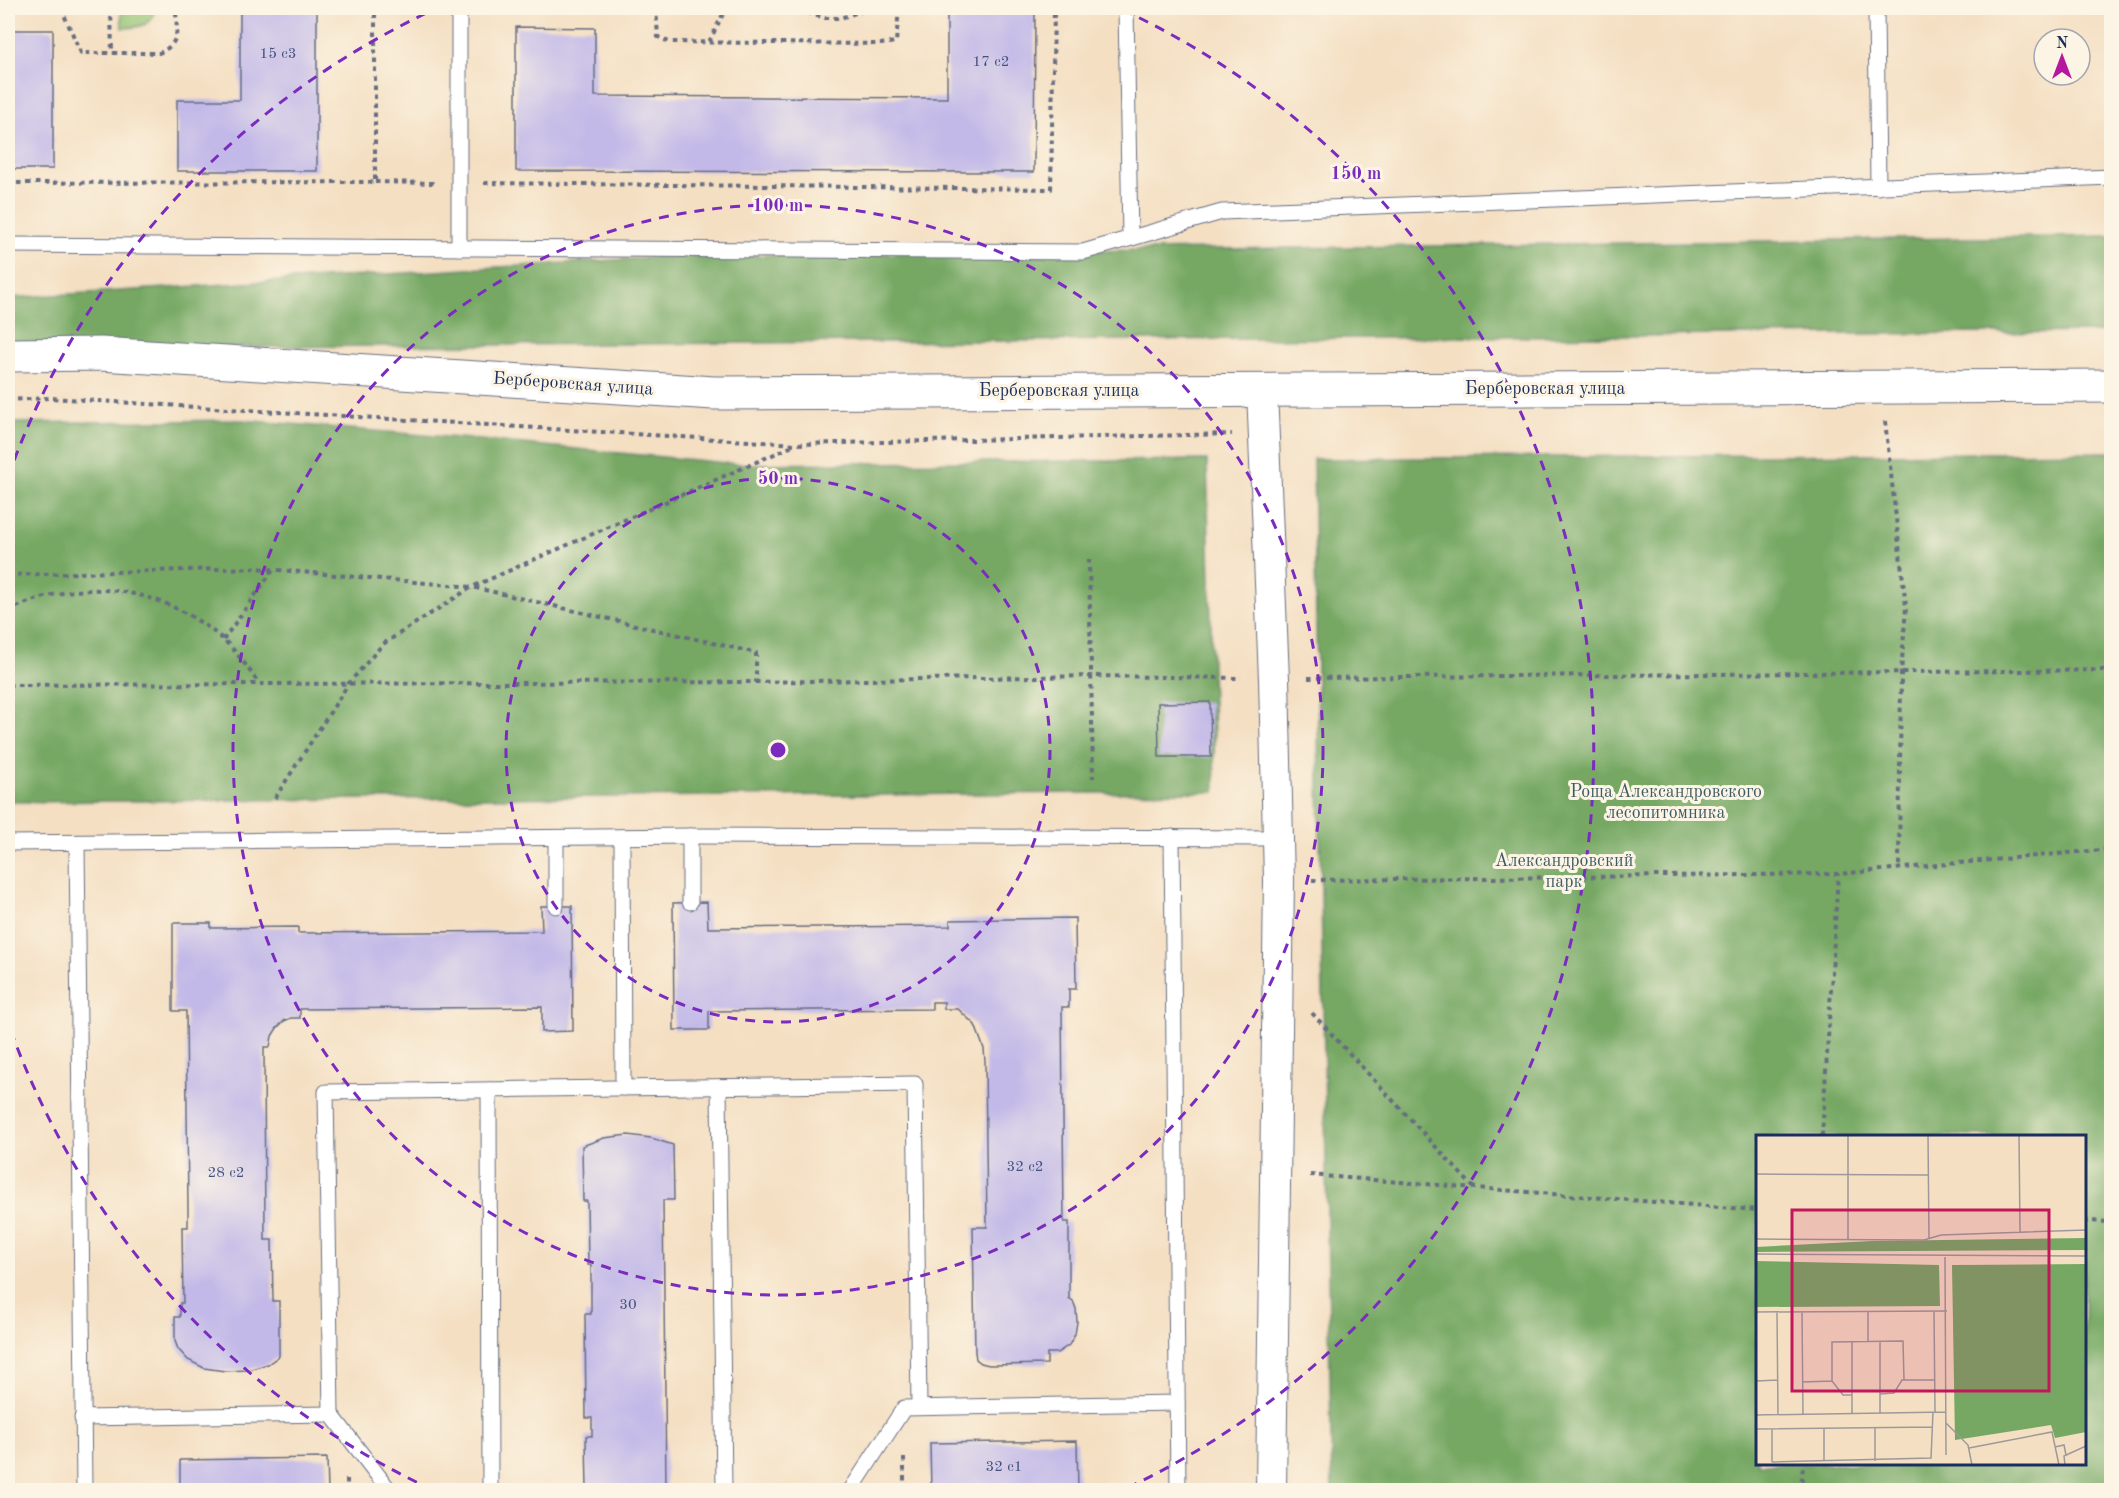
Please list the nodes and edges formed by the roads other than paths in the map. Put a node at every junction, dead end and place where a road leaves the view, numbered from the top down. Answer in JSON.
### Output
{"nodes":[{"id":1,"x":459,"y":8,"type":"edge"},
{"id":2,"x":1126,"y":8,"type":"edge"},
{"id":3,"x":1876,"y":8,"type":"edge"},
{"id":4,"x":2112,"y":177,"type":"edge"},
{"id":5,"x":1878,"y":187,"type":"junction"},
{"id":6,"x":1130,"y":238,"type":"junction"},
{"id":7,"x":8,"y":245,"type":"edge"},
{"id":8,"x":459,"y":248,"type":"junction"},
{"id":9,"x":8,"y":356,"type":"edge"},
{"id":10,"x":2112,"y":386,"type":"edge"},
{"id":11,"x":1262,"y":390,"type":"junction"},
{"id":12,"x":690,"y":836,"type":"junction"},
{"id":13,"x":622,"y":837,"type":"junction"},
{"id":14,"x":1172,"y":837,"type":"junction"},
{"id":15,"x":556,"y":838,"type":"junction"},
{"id":16,"x":1278,"y":838,"type":"junction"},
{"id":17,"x":8,"y":843,"type":"edge"},
{"id":18,"x":76,"y":843,"type":"junction"},
{"id":19,"x":690,"y":902,"type":"dead end"},
{"id":20,"x":556,"y":906,"type":"dead end"},
{"id":21,"x":719,"y":1087,"type":"junction"},
{"id":22,"x":623,"y":1088,"type":"junction"},
{"id":23,"x":489,"y":1090,"type":"junction"},
{"id":24,"x":1178,"y":1403,"type":"junction"},
{"id":25,"x":919,"y":1407,"type":"junction"},
{"id":26,"x":331,"y":1414,"type":"junction"},
{"id":27,"x":82,"y":1418,"type":"junction"},
{"id":28,"x":84,"y":1491,"type":"edge"},
{"id":29,"x":389,"y":1491,"type":"edge"},
{"id":30,"x":490,"y":1491,"type":"edge"},
{"id":31,"x":724,"y":1491,"type":"edge"},
{"id":32,"x":851,"y":1491,"type":"edge"},
{"id":33,"x":1178,"y":1491,"type":"edge"},
{"id":34,"x":1271,"y":1491,"type":"edge"}],
"edges":[{"from":1,"to":8,"type":"lane"},
{"from":2,"to":6,"type":"lane"},
{"from":3,"to":5,"type":"lane"},
{"from":4,"to":5,"type":"lane"},
{"from":5,"to":6,"type":"lane"},
{"from":6,"to":8,"type":"lane"},
{"from":7,"to":8,"type":"lane"},
{"from":9,"to":11,"type":"street","name":"Берберовская улица"},
{"from":10,"to":11,"type":"street","name":"Берберовская улица"},
{"from":11,"to":16,"type":"street"},
{"from":12,"to":13,"type":"lane"},
{"from":12,"to":14,"type":"lane"},
{"from":12,"to":19,"type":"lane"},
{"from":13,"to":15,"type":"lane"},
{"from":13,"to":22,"type":"lane"},
{"from":14,"to":16,"type":"lane"},
{"from":14,"to":24,"type":"lane"},
{"from":15,"to":18,"type":"lane"},
{"from":15,"to":20,"type":"lane"},
{"from":16,"to":34,"type":"street"},
{"from":17,"to":18,"type":"lane"},
{"from":18,"to":27,"type":"lane"},
{"from":21,"to":22,"type":"lane"},
{"from":21,"to":25,"type":"lane"},
{"from":21,"to":31,"type":"lane"},
{"from":22,"to":23,"type":"lane"},
{"from":23,"to":26,"type":"lane"},
{"from":23,"to":30,"type":"lane"},
{"from":24,"to":25,"type":"lane"},
{"from":24,"to":33,"type":"lane"},
{"from":25,"to":32,"type":"lane"},
{"from":26,"to":27,"type":"lane"},
{"from":26,"to":29,"type":"lane"},
{"from":27,"to":28,"type":"lane"}]}
